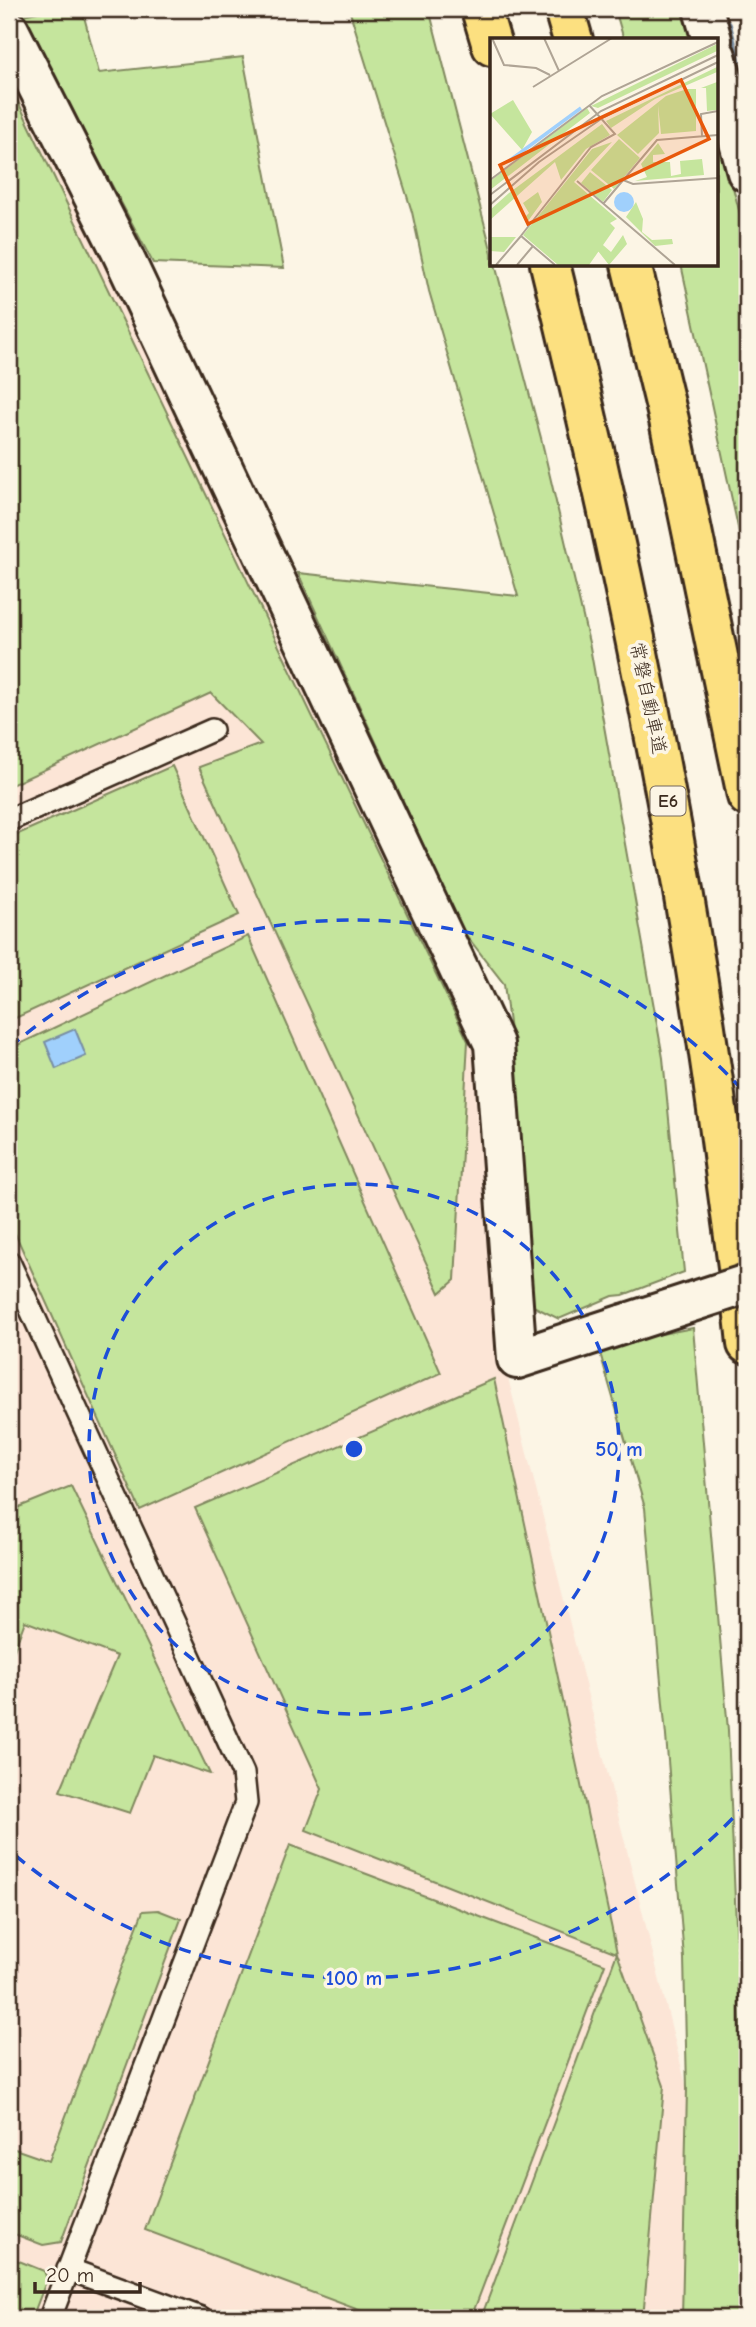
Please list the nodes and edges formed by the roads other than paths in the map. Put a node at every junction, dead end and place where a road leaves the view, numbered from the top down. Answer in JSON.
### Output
{"nodes":[{"id":1,"x":481,"y":9,"type":"edge"},
{"id":2,"x":564,"y":9,"type":"edge"},
{"id":3,"x":703,"y":9,"type":"edge"},
{"id":4,"x":9,"y":30,"type":"edge"},
{"id":5,"x":572,"y":38,"type":"edge"},
{"id":6,"x":711,"y":38,"type":"edge"},
{"id":7,"x":490,"y":39,"type":"edge"},
{"id":8,"x":718,"y":63,"type":"edge"},
{"id":9,"x":747,"y":172,"type":"edge"},
{"id":10,"x":550,"y":266,"type":"edge"},
{"id":11,"x":631,"y":266,"type":"edge"},
{"id":12,"x":212,"y":730,"type":"dead end"},
{"id":13,"x":747,"y":796,"type":"edge"},
{"id":14,"x":9,"y":820,"type":"edge"},
{"id":15,"x":9,"y":1262,"type":"edge"},
{"id":16,"x":747,"y":1283,"type":"edge"},
{"id":17,"x":747,"y":1345,"type":"edge"},
{"id":18,"x":68,"y":2269,"type":"junction"},
{"id":19,"x":50,"y":2318,"type":"edge"},
{"id":20,"x":201,"y":2318,"type":"edge"}],
"edges":[{"from":1,"to":7,"type":"highway"},
{"from":2,"to":5,"type":"highway"},
{"from":3,"to":6,"type":"street"},
{"from":4,"to":16,"type":"street","bridge":true},
{"from":8,"to":9,"type":"street"},
{"from":10,"to":17,"type":"highway","name":"常磐自動車道","number":"E6"},
{"from":11,"to":13,"type":"highway"},
{"from":12,"to":14,"type":"lane"},
{"from":15,"to":18,"type":"lane"},
{"from":18,"to":19,"type":"lane"},
{"from":18,"to":20,"type":"lane"}]}
